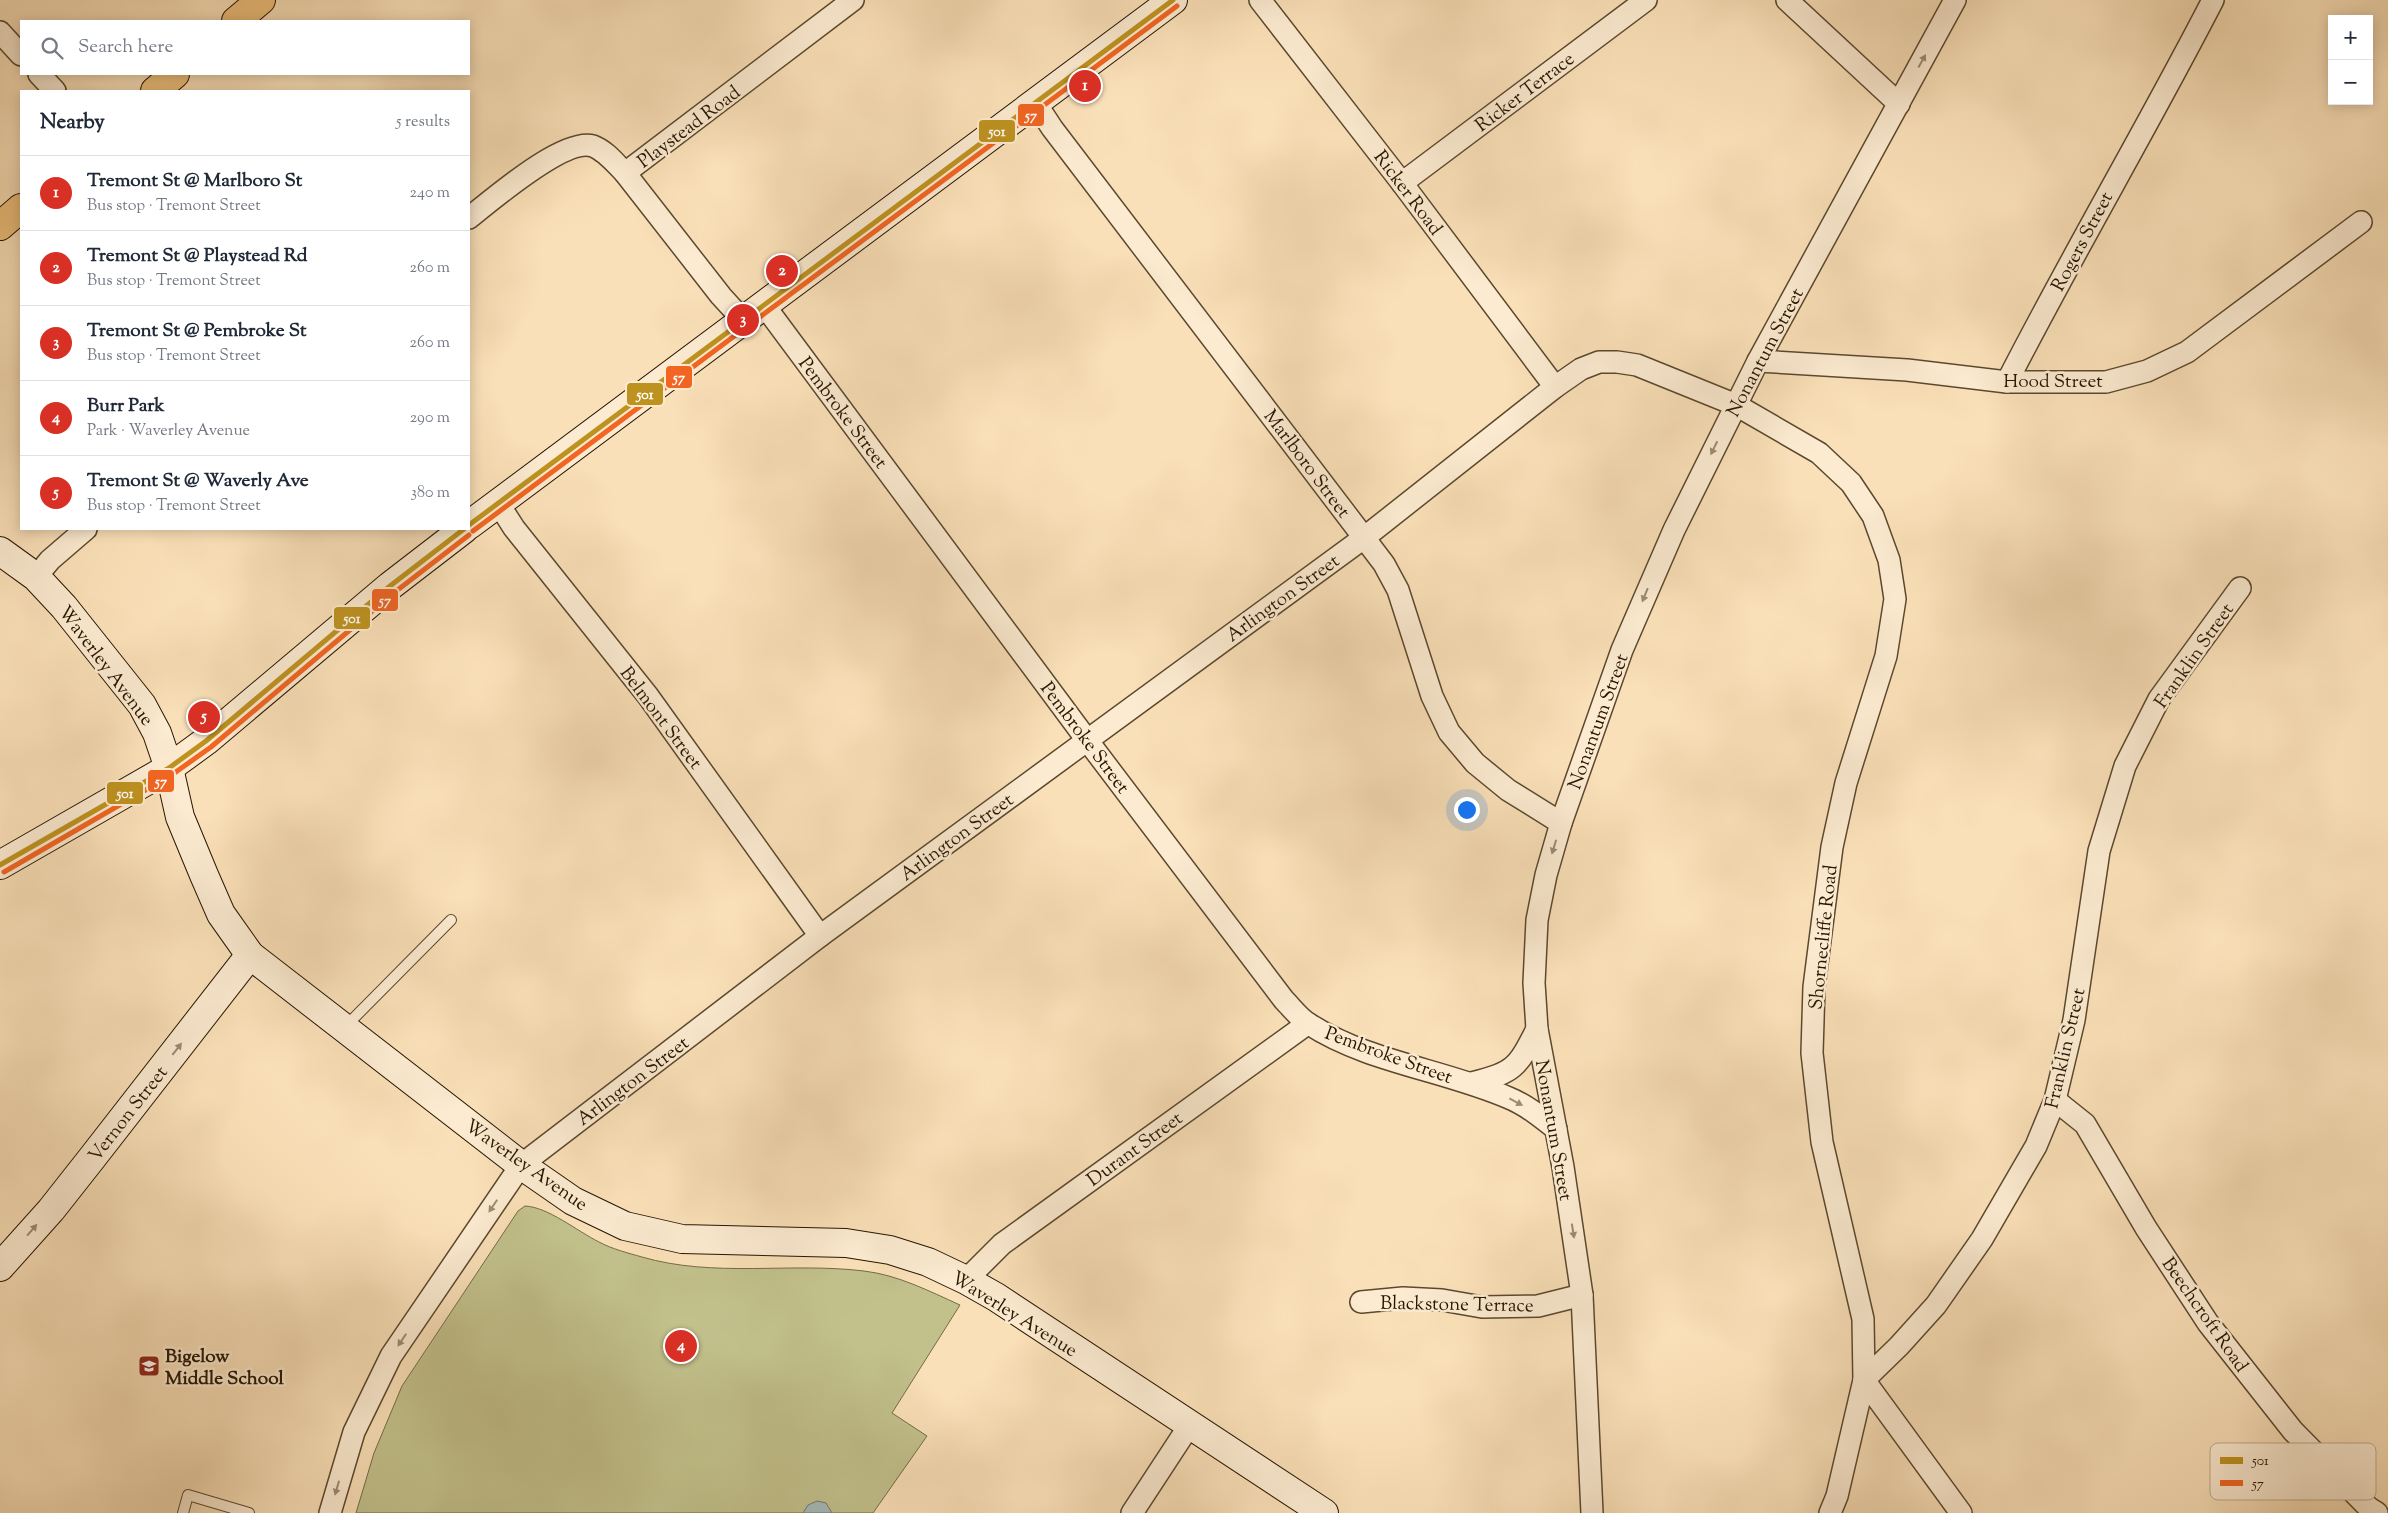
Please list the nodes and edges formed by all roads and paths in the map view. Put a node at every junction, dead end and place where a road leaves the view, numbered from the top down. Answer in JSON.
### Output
{"nodes":[{"id":1,"x":261,"y":0,"type":"edge"},
{"id":2,"x":854,"y":0,"type":"edge"},
{"id":3,"x":1173,"y":0,"type":"edge"},
{"id":4,"x":1260,"y":0,"type":"edge"},
{"id":5,"x":1646,"y":0,"type":"edge"},
{"id":6,"x":1787,"y":0,"type":"edge"},
{"id":7,"x":1956,"y":0,"type":"edge"},
{"id":8,"x":2213,"y":0,"type":"edge"},
{"id":9,"x":237,"y":20,"type":"edge"},
{"id":10,"x":0,"y":32,"type":"edge"},
{"id":11,"x":20,"y":54,"type":"edge"},
{"id":12,"x":40,"y":75,"type":"edge"},
{"id":13,"x":174,"y":75,"type":"edge"},
{"id":14,"x":54,"y":90,"type":"edge"},
{"id":15,"x":156,"y":90,"type":"edge"},
{"id":16,"x":1035,"y":102,"type":"junction"},
{"id":17,"x":1899,"y":104,"type":"junction"},
{"id":18,"x":625,"y":173,"type":"junction"},
{"id":19,"x":1402,"y":183,"type":"junction"},
{"id":20,"x":20,"y":209,"type":"edge"},
{"id":21,"x":470,"y":217,"type":"edge"},
{"id":22,"x":2361,"y":222,"type":"dead end"},
{"id":23,"x":0,"y":226,"type":"edge"},
{"id":24,"x":754,"y":313,"type":"junction"},
{"id":25,"x":1758,"y":361,"type":"junction"},
{"id":26,"x":2007,"y":382,"type":"junction"},
{"id":27,"x":1554,"y":387,"type":"junction"},
{"id":28,"x":1736,"y":405,"type":"junction"},
{"id":29,"x":498,"y":503,"type":"junction"},
{"id":30,"x":470,"y":524,"type":"edge"},
{"id":31,"x":85,"y":530,"type":"edge"},
{"id":32,"x":463,"y":530,"type":"edge"},
{"id":33,"x":1365,"y":537,"type":"junction"},
{"id":34,"x":0,"y":551,"type":"edge"},
{"id":35,"x":36,"y":577,"type":"junction"},
{"id":36,"x":2240,"y":588,"type":"dead end"},
{"id":37,"x":1087,"y":740,"type":"junction"},
{"id":38,"x":169,"y":768,"type":"junction"},
{"id":39,"x":1561,"y":823,"type":"junction"},
{"id":40,"x":0,"y":865,"type":"edge"},
{"id":41,"x":452,"y":920,"type":"dead end"},
{"id":42,"x":820,"y":936,"type":"junction"},
{"id":43,"x":250,"y":955,"type":"junction"},
{"id":44,"x":1307,"y":1024,"type":"junction"},
{"id":45,"x":344,"y":1029,"type":"junction"},
{"id":46,"x":1537,"y":1029,"type":"junction"},
{"id":47,"x":1472,"y":1083,"type":"junction"},
{"id":48,"x":2055,"y":1100,"type":"junction"},
{"id":49,"x":1556,"y":1129,"type":"junction"},
{"id":50,"x":521,"y":1165,"type":"junction"},
{"id":51,"x":0,"y":1267,"type":"edge"},
{"id":52,"x":966,"y":1280,"type":"junction"},
{"id":53,"x":1582,"y":1295,"type":"junction"},
{"id":54,"x":1361,"y":1302,"type":"dead end"},
{"id":55,"x":1864,"y":1380,"type":"junction"},
{"id":56,"x":1189,"y":1426,"type":"junction"},
{"id":57,"x":2305,"y":1443,"type":"edge"},
{"id":58,"x":2361,"y":1500,"type":"edge"},
{"id":59,"x":183,"y":1513,"type":"edge"},
{"id":60,"x":249,"y":1513,"type":"edge"},
{"id":61,"x":330,"y":1513,"type":"edge"},
{"id":62,"x":1132,"y":1513,"type":"edge"},
{"id":63,"x":1324,"y":1513,"type":"edge"},
{"id":64,"x":1592,"y":1513,"type":"edge"},
{"id":65,"x":1830,"y":1513,"type":"edge"},
{"id":66,"x":1961,"y":1513,"type":"edge"},
{"id":67,"x":2377,"y":1513,"type":"edge"}],
"edges":[{"from":1,"to":9,"type":"main road"},
{"from":2,"to":18,"type":"street","name":"Playstead Road"},
{"from":3,"to":16,"type":"street"},
{"from":4,"to":19,"type":"street","name":"Ricker Road"},
{"from":5,"to":19,"type":"street","name":"Ricker Terrace"},
{"from":6,"to":17,"type":"street"},
{"from":17,"to":7,"type":"street","name":"Nonantum Street","one_way":true},
{"from":8,"to":26,"type":"street","name":"Rogers Street"},
{"from":10,"to":11,"type":"street"},
{"from":12,"to":14,"type":"street"},
{"from":13,"to":15,"type":"main road"},
{"from":16,"to":24,"type":"street"},
{"from":16,"to":33,"type":"street","name":"Marlboro Street"},
{"from":17,"to":25,"type":"street","name":"Nonantum Street"},
{"from":18,"to":21,"type":"street"},
{"from":18,"to":24,"type":"street","name":"Playstead Road"},
{"from":19,"to":27,"type":"street","name":"Ricker Road"},
{"from":20,"to":23,"type":"main road"},
{"from":22,"to":26,"type":"street","name":"Hood Street"},
{"from":24,"to":29,"type":"street"},
{"from":24,"to":37,"type":"street","name":"Pembroke Street"},
{"from":25,"to":26,"type":"street","name":"Hood Street"},
{"from":25,"to":28,"type":"street","name":"Nonantum Street"},
{"from":27,"to":28,"type":"street","name":"Arlington Street"},
{"from":27,"to":33,"type":"street","name":"Arlington Street"},
{"from":28,"to":39,"type":"street","name":"Nonantum Street","one_way":true},
{"from":28,"to":55,"type":"street","name":"Shornecliffe Road"},
{"from":29,"to":30,"type":"street"},
{"from":29,"to":42,"type":"street","name":"Belmont Street"},
{"from":31,"to":35,"type":"street"},
{"from":32,"to":38,"type":"street"},
{"from":33,"to":37,"type":"street","name":"Arlington Street"},
{"from":33,"to":39,"type":"street","name":"Marlboro Street"},
{"from":34,"to":35,"type":"street","name":"Waverley Avenue"},
{"from":35,"to":38,"type":"street","name":"Waverley Avenue"},
{"from":36,"to":48,"type":"street","name":"Franklin Street"},
{"from":37,"to":42,"type":"street","name":"Arlington Street"},
{"from":37,"to":44,"type":"street","name":"Pembroke Street"},
{"from":38,"to":40,"type":"street"},
{"from":38,"to":43,"type":"street","name":"Waverley Avenue"},
{"from":39,"to":46,"type":"street","name":"Nonantum Street","one_way":true},
{"from":41,"to":45,"type":"lane"},
{"from":42,"to":50,"type":"street","name":"Arlington Street"},
{"from":43,"to":45,"type":"street","name":"Waverley Avenue"},
{"from":51,"to":43,"type":"street","name":"Vernon Street","one_way":true},
{"from":44,"to":47,"type":"street","name":"Pembroke Street"},
{"from":44,"to":52,"type":"street","name":"Durant Street"},
{"from":45,"to":50,"type":"street","name":"Waverley Avenue"},
{"from":46,"to":47,"type":"street","name":"Pembroke Street"},
{"from":46,"to":49,"type":"street","name":"Nonantum Street"},
{"from":47,"to":49,"type":"street","name":"Pembroke Street","one_way":true},
{"from":48,"to":55,"type":"street","name":"Franklin Street"},
{"from":48,"to":57,"type":"street","name":"Beechcroft Road"},
{"from":49,"to":53,"type":"street","name":"Nonantum Street","one_way":true},
{"from":50,"to":52,"type":"street","name":"Waverley Avenue"},
{"from":50,"to":61,"type":"street","name":"Arlington Street","one_way":true},
{"from":52,"to":56,"type":"street","name":"Waverley Avenue"},
{"from":53,"to":54,"type":"street","name":"Blackstone Terrace"},
{"from":53,"to":64,"type":"street","name":"Nonantum Street"},
{"from":55,"to":65,"type":"street"},
{"from":55,"to":66,"type":"street"},
{"from":56,"to":62,"type":"street"},
{"from":56,"to":63,"type":"street","name":"Waverley Avenue"},
{"from":58,"to":67,"type":"street","name":"Beechcroft Road"},
{"from":59,"to":60,"type":"lane"}]}
